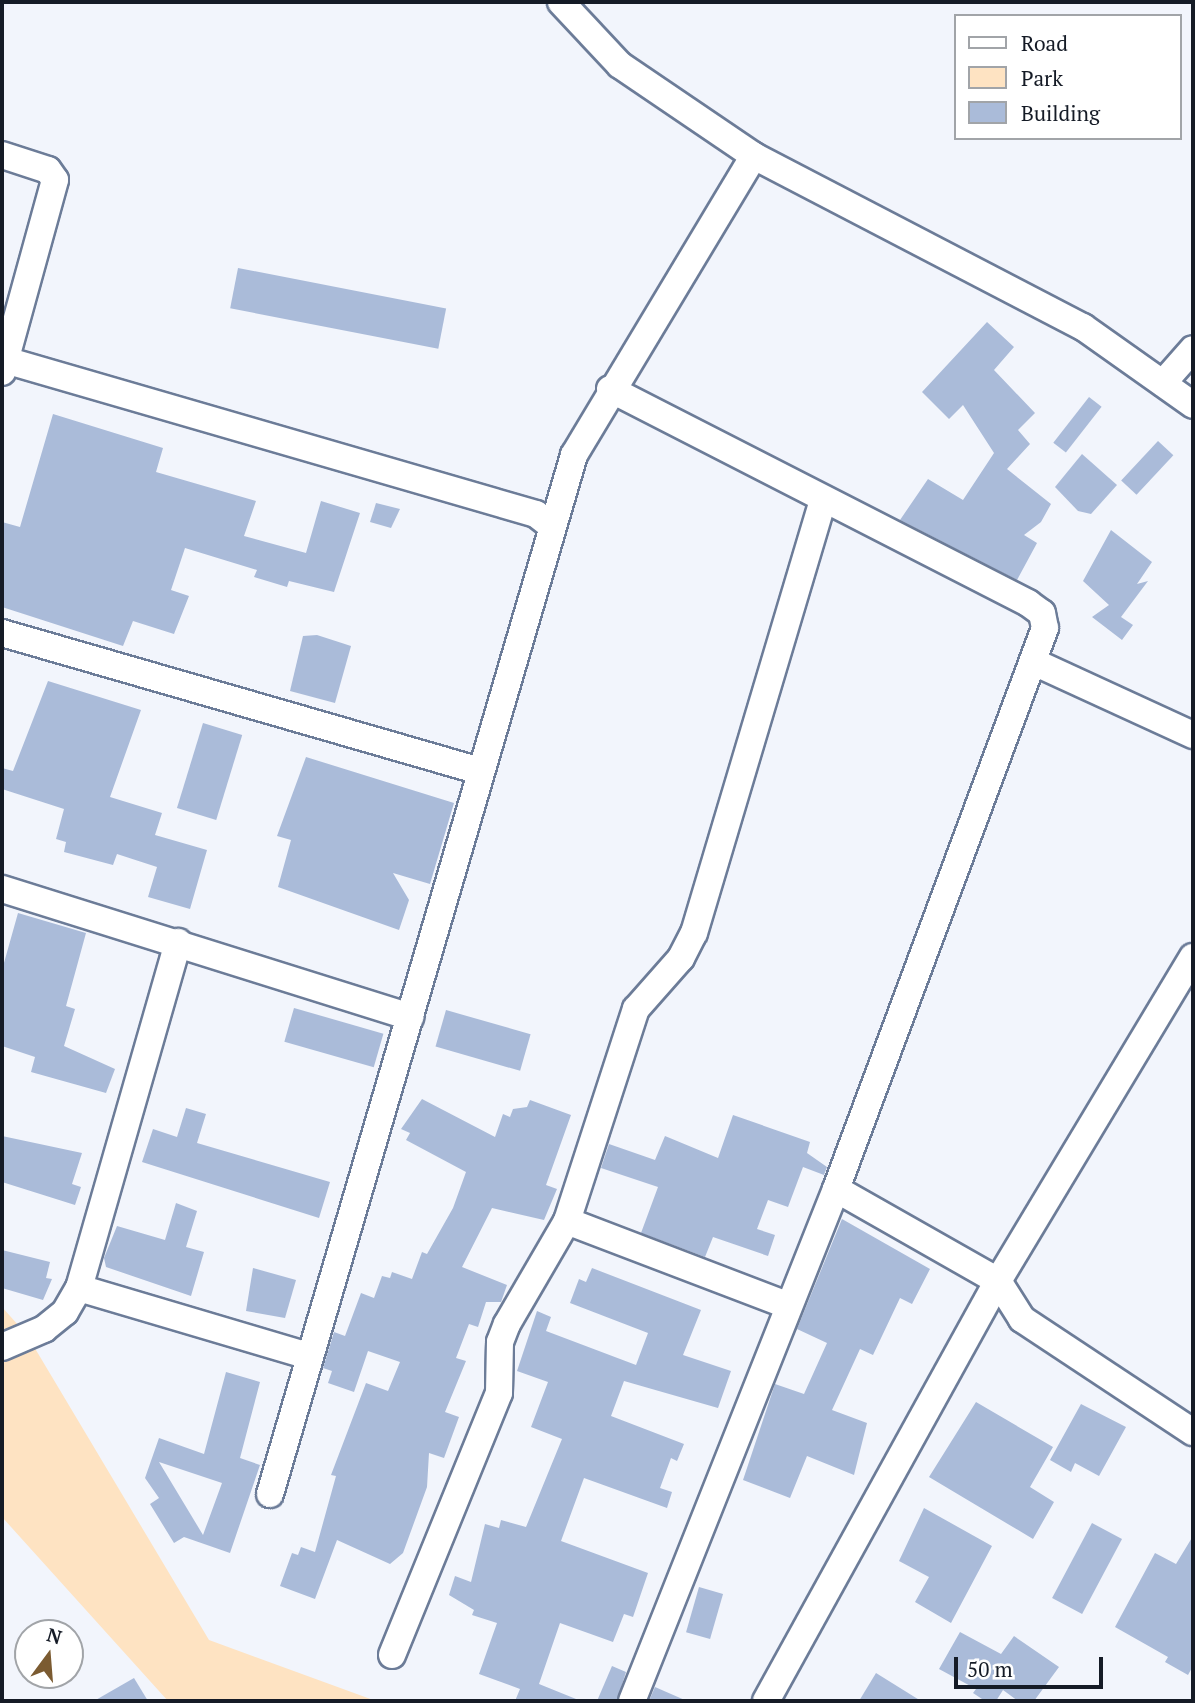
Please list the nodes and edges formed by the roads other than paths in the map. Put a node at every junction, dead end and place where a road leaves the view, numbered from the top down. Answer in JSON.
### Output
{"nodes":[{"id":1,"x":561,"y":2,"type":"edge"},
{"id":2,"x":2,"y":155,"type":"edge"},
{"id":3,"x":754,"y":156,"type":"junction"},
{"id":4,"x":1193,"y":349,"type":"edge"},
{"id":5,"x":4,"y":366,"type":"edge"},
{"id":6,"x":1163,"y":383,"type":"junction"},
{"id":7,"x":610,"y":389,"type":"junction"},
{"id":8,"x":1193,"y":405,"type":"edge"},
{"id":9,"x":823,"y":501,"type":"junction"},
{"id":10,"x":550,"y":525,"type":"junction"},
{"id":11,"x":2,"y":633,"type":"edge"},
{"id":12,"x":1034,"y":662,"type":"junction"},
{"id":13,"x":1193,"y":735,"type":"edge"},
{"id":14,"x":480,"y":771,"type":"junction"},
{"id":15,"x":2,"y":890,"type":"edge"},
{"id":16,"x":178,"y":942,"type":"junction"},
{"id":17,"x":1193,"y":957,"type":"edge"},
{"id":18,"x":410,"y":1017,"type":"junction"},
{"id":19,"x":836,"y":1189,"type":"junction"},
{"id":20,"x":566,"y":1220,"type":"junction"},
{"id":21,"x":998,"y":1281,"type":"junction"},
{"id":22,"x":79,"y":1288,"type":"junction"},
{"id":23,"x":787,"y":1305,"type":"junction"},
{"id":24,"x":2,"y":1347,"type":"edge"},
{"id":25,"x":308,"y":1356,"type":"junction"},
{"id":26,"x":1193,"y":1432,"type":"edge"},
{"id":27,"x":270,"y":1494,"type":"dead end"},
{"id":28,"x":392,"y":1655,"type":"dead end"},
{"id":29,"x":632,"y":1701,"type":"edge"},
{"id":30,"x":766,"y":1701,"type":"edge"}],
"edges":[{"from":1,"to":3,"type":"street"},
{"from":2,"to":5,"type":"street"},
{"from":3,"to":6,"type":"street"},
{"from":3,"to":7,"type":"street"},
{"from":4,"to":6,"type":"street"},
{"from":5,"to":10,"type":"street"},
{"from":6,"to":8,"type":"street"},
{"from":7,"to":9,"type":"street"},
{"from":7,"to":10,"type":"street"},
{"from":9,"to":12,"type":"street"},
{"from":9,"to":20,"type":"street"},
{"from":10,"to":14,"type":"street"},
{"from":11,"to":14,"type":"street"},
{"from":12,"to":13,"type":"street"},
{"from":12,"to":19,"type":"street"},
{"from":14,"to":18,"type":"street"},
{"from":15,"to":16,"type":"street"},
{"from":16,"to":18,"type":"street"},
{"from":16,"to":22,"type":"street"},
{"from":17,"to":21,"type":"street"},
{"from":18,"to":25,"type":"street"},
{"from":19,"to":21,"type":"street"},
{"from":19,"to":23,"type":"street"},
{"from":20,"to":23,"type":"street"},
{"from":20,"to":28,"type":"street"},
{"from":21,"to":26,"type":"street"},
{"from":21,"to":30,"type":"street"},
{"from":22,"to":24,"type":"street"},
{"from":22,"to":25,"type":"street"},
{"from":23,"to":29,"type":"street"},
{"from":25,"to":27,"type":"street"}]}
